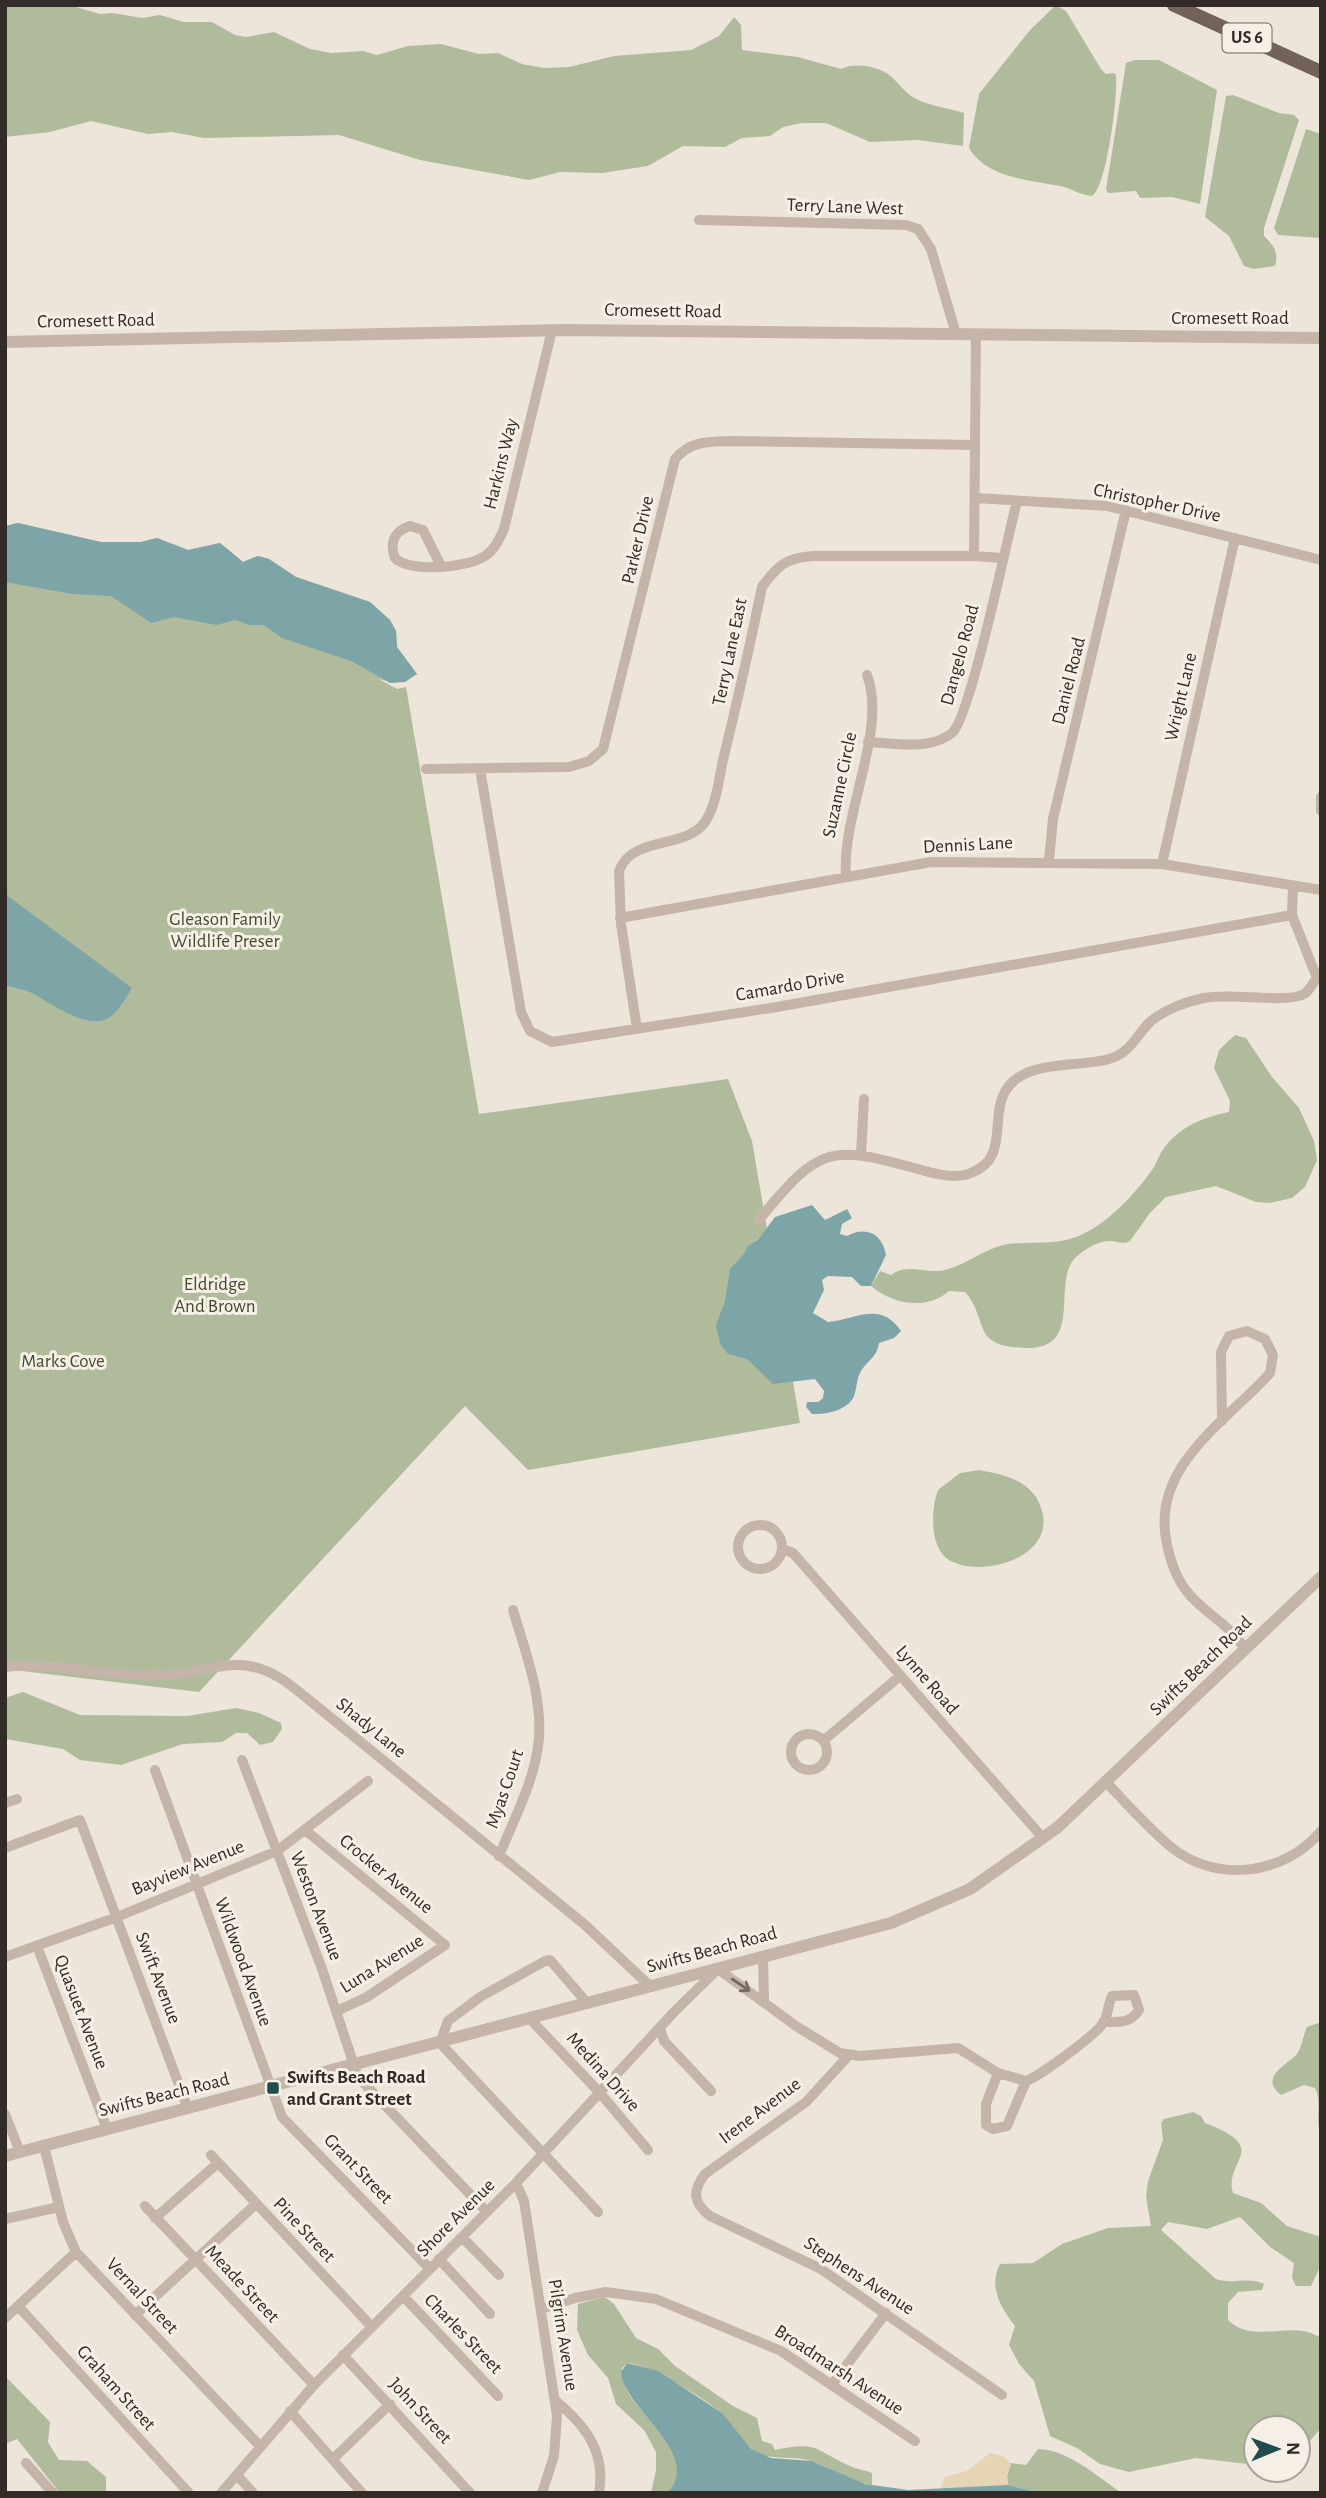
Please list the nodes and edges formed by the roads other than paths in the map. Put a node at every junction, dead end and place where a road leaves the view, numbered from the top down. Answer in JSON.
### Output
{"nodes":[{"id":1,"x":1174,"y":5,"type":"edge"},
{"id":2,"x":1321,"y":72,"type":"edge"},
{"id":3,"x":699,"y":220,"type":"dead end"},
{"id":4,"x":552,"y":330,"type":"junction"},
{"id":5,"x":956,"y":334,"type":"junction"},
{"id":6,"x":976,"y":334,"type":"junction"},
{"id":7,"x":1321,"y":338,"type":"edge"},
{"id":8,"x":5,"y":342,"type":"edge"},
{"id":9,"x":975,"y":445,"type":"junction"},
{"id":10,"x":975,"y":498,"type":"junction"},
{"id":11,"x":1017,"y":501,"type":"junction"},
{"id":12,"x":1126,"y":510,"type":"junction"},
{"id":13,"x":1235,"y":538,"type":"junction"},
{"id":14,"x":974,"y":556,"type":"junction"},
{"id":15,"x":1002,"y":558,"type":"junction"},
{"id":16,"x":1321,"y":560,"type":"edge"},
{"id":17,"x":441,"y":565,"type":"junction"},
{"id":18,"x":867,"y":675,"type":"dead end"},
{"id":19,"x":868,"y":742,"type":"junction"},
{"id":20,"x":426,"y":769,"type":"dead end"},
{"id":21,"x":480,"y":769,"type":"junction"},
{"id":22,"x":1321,"y":797,"type":"edge"},
{"id":23,"x":1321,"y":811,"type":"edge"},
{"id":24,"x":1049,"y":860,"type":"junction"},
{"id":25,"x":1162,"y":864,"type":"junction"},
{"id":26,"x":846,"y":877,"type":"junction"},
{"id":27,"x":1293,"y":886,"type":"junction"},
{"id":28,"x":1321,"y":890,"type":"edge"},
{"id":29,"x":1292,"y":915,"type":"junction"},
{"id":30,"x":620,"y":918,"type":"junction"},
{"id":31,"x":637,"y":1029,"type":"junction"},
{"id":32,"x":864,"y":1099,"type":"dead end"},
{"id":33,"x":861,"y":1154,"type":"junction"},
{"id":34,"x":758,"y":1221,"type":"dead end"},
{"id":35,"x":1222,"y":1421,"type":"junction"},
{"id":36,"x":782,"y":1549,"type":"junction"},
{"id":37,"x":1321,"y":1577,"type":"edge"},
{"id":38,"x":513,"y":1610,"type":"dead end"},
{"id":39,"x":1245,"y":1650,"type":"junction"},
{"id":40,"x":5,"y":1667,"type":"edge"},
{"id":41,"x":900,"y":1676,"type":"junction"},
{"id":42,"x":823,"y":1741,"type":"dead end"},
{"id":43,"x":242,"y":1760,"type":"dead end"},
{"id":44,"x":155,"y":1770,"type":"dead end"},
{"id":45,"x":368,"y":1782,"type":"dead end"},
{"id":46,"x":1106,"y":1782,"type":"junction"},
{"id":47,"x":17,"y":1799,"type":"dead end"},
{"id":48,"x":5,"y":1803,"type":"edge"},
{"id":49,"x":305,"y":1830,"type":"junction"},
{"id":50,"x":1321,"y":1831,"type":"edge"},
{"id":51,"x":1043,"y":1839,"type":"junction"},
{"id":52,"x":5,"y":1848,"type":"edge"},
{"id":53,"x":277,"y":1851,"type":"junction"},
{"id":54,"x":499,"y":1856,"type":"junction"},
{"id":55,"x":196,"y":1885,"type":"junction"},
{"id":56,"x":117,"y":1917,"type":"junction"},
{"id":57,"x":445,"y":1945,"type":"joint"},
{"id":58,"x":37,"y":1946,"type":"junction"},
{"id":59,"x":5,"y":1957,"type":"edge"},
{"id":60,"x":763,"y":1957,"type":"junction"},
{"id":61,"x":718,"y":1969,"type":"junction"},
{"id":62,"x":650,"y":1987,"type":"junction"},
{"id":63,"x":764,"y":2001,"type":"junction"},
{"id":64,"x":588,"y":2004,"type":"junction"},
{"id":65,"x":337,"y":2011,"type":"junction"},
{"id":66,"x":530,"y":2019,"type":"junction"},
{"id":67,"x":1104,"y":2022,"type":"dead end"},
{"id":68,"x":660,"y":2028,"type":"junction"},
{"id":69,"x":440,"y":2043,"type":"junction"},
{"id":70,"x":849,"y":2054,"type":"junction"},
{"id":71,"x":356,"y":2065,"type":"junction"},
{"id":72,"x":998,"y":2073,"type":"junction"},
{"id":73,"x":1026,"y":2081,"type":"junction"},
{"id":74,"x":272,"y":2087,"type":"junction"},
{"id":75,"x":711,"y":2091,"type":"dead end"},
{"id":76,"x":600,"y":2093,"type":"junction"},
{"id":77,"x":188,"y":2109,"type":"junction"},
{"id":78,"x":5,"y":2113,"type":"edge"},
{"id":79,"x":107,"y":2129,"type":"junction"},
{"id":80,"x":44,"y":2146,"type":"junction"},
{"id":81,"x":648,"y":2150,"type":"dead end"},
{"id":82,"x":20,"y":2152,"type":"junction"},
{"id":83,"x":544,"y":2153,"type":"junction"},
{"id":84,"x":5,"y":2156,"type":"edge"},
{"id":85,"x":516,"y":2183,"type":"junction"},
{"id":86,"x":695,"y":2195,"type":"joint"},
{"id":87,"x":256,"y":2204,"type":"junction"},
{"id":88,"x":145,"y":2206,"type":"dead end"},
{"id":89,"x":59,"y":2207,"type":"junction"},
{"id":90,"x":487,"y":2212,"type":"junction"},
{"id":91,"x":598,"y":2213,"type":"dead end"},
{"id":92,"x":155,"y":2218,"type":"junction"},
{"id":93,"x":5,"y":2219,"type":"edge"},
{"id":94,"x":461,"y":2237,"type":"junction"},
{"id":95,"x":76,"y":2252,"type":"junction"},
{"id":96,"x":194,"y":2258,"type":"junction"},
{"id":97,"x":439,"y":2259,"type":"junction"},
{"id":98,"x":430,"y":2269,"type":"junction"},
{"id":99,"x":499,"y":2275,"type":"dead end"},
{"id":100,"x":403,"y":2296,"type":"junction"},
{"id":101,"x":18,"y":2306,"type":"junction"},
{"id":102,"x":541,"y":2309,"type":"junction"},
{"id":103,"x":886,"y":2313,"type":"junction"},
{"id":104,"x":490,"y":2314,"type":"dead end"},
{"id":105,"x":135,"y":2315,"type":"junction"},
{"id":106,"x":5,"y":2318,"type":"edge"},
{"id":107,"x":372,"y":2327,"type":"junction"},
{"id":108,"x":343,"y":2355,"type":"junction"},
{"id":109,"x":833,"y":2383,"type":"junction"},
{"id":110,"x":314,"y":2385,"type":"junction"},
{"id":111,"x":1002,"y":2395,"type":"dead end"},
{"id":112,"x":498,"y":2396,"type":"dead end"},
{"id":113,"x":556,"y":2402,"type":"junction"},
{"id":114,"x":390,"y":2404,"type":"junction"},
{"id":115,"x":290,"y":2411,"type":"junction"},
{"id":116,"x":915,"y":2441,"type":"dead end"},
{"id":117,"x":259,"y":2445,"type":"junction"},
{"id":118,"x":333,"y":2459,"type":"junction"},
{"id":119,"x":26,"y":2463,"type":"dead end"},
{"id":120,"x":237,"y":2475,"type":"junction"},
{"id":121,"x":53,"y":2493,"type":"edge"},
{"id":122,"x":189,"y":2493,"type":"edge"},
{"id":123,"x":221,"y":2493,"type":"edge"},
{"id":124,"x":253,"y":2493,"type":"edge"},
{"id":125,"x":362,"y":2493,"type":"edge"},
{"id":126,"x":470,"y":2493,"type":"edge"},
{"id":127,"x":542,"y":2493,"type":"edge"},
{"id":128,"x":599,"y":2493,"type":"edge"}],
"edges":[{"from":1,"to":2,"type":"main road","number":"US 6"},
{"from":3,"to":5,"type":"street","name":"Terry Lane West"},
{"from":4,"to":5,"type":"street","name":"Cromesett Road"},
{"from":4,"to":8,"type":"street","name":"Cromesett Road"},
{"from":4,"to":17,"type":"street","name":"Harkins Way"},
{"from":5,"to":6,"type":"street","name":"Cromesett Road"},
{"from":6,"to":7,"type":"street","name":"Cromesett Road"},
{"from":6,"to":9,"type":"street"},
{"from":9,"to":10,"type":"street"},
{"from":9,"to":21,"type":"street","name":"Parker Drive"},
{"from":10,"to":11,"type":"street","name":"Christopher Drive"},
{"from":10,"to":14,"type":"street"},
{"from":11,"to":12,"type":"street","name":"Christopher Drive"},
{"from":11,"to":15,"type":"street","name":"Dangelo Road"},
{"from":12,"to":13,"type":"street","name":"Christopher Drive"},
{"from":12,"to":24,"type":"street","name":"Daniel Road"},
{"from":13,"to":16,"type":"street","name":"Christopher Drive"},
{"from":13,"to":25,"type":"street","name":"Wright Lane"},
{"from":14,"to":15,"type":"street"},
{"from":14,"to":30,"type":"street","name":"Terry Lane East"},
{"from":15,"to":19,"type":"street","name":"Dangelo Road"},
{"from":17,"to":17,"type":"street","name":"Harkins Way"},
{"from":18,"to":19,"type":"street","name":"Suzanne Circle"},
{"from":19,"to":26,"type":"street","name":"Suzanne Circle"},
{"from":20,"to":21,"type":"street","name":"Parker Drive"},
{"from":21,"to":31,"type":"street","name":"Camardo Drive"},
{"from":22,"to":23,"type":"street"},
{"from":24,"to":25,"type":"street","name":"Dennis Lane"},
{"from":24,"to":26,"type":"street","name":"Dennis Lane"},
{"from":25,"to":27,"type":"street","name":"Dennis Lane"},
{"from":26,"to":30,"type":"street","name":"Dennis Lane"},
{"from":27,"to":28,"type":"street","name":"Dennis Lane"},
{"from":27,"to":29,"type":"street"},
{"from":29,"to":31,"type":"street","name":"Camardo Drive"},
{"from":29,"to":33,"type":"street"},
{"from":30,"to":31,"type":"street","name":"Terry Lane East"},
{"from":32,"to":33,"type":"street"},
{"from":33,"to":34,"type":"street"},
{"from":35,"to":35,"type":"street"},
{"from":35,"to":39,"type":"street"},
{"from":36,"to":36,"type":"street","name":"Lynne Road"},
{"from":36,"to":41,"type":"street","name":"Lynne Road"},
{"from":37,"to":39,"type":"street","name":"Swifts Beach Road"},
{"from":38,"to":54,"type":"street","name":"Myas Court"},
{"from":39,"to":46,"type":"street","name":"Swifts Beach Road"},
{"from":40,"to":54,"type":"street","name":"Shady Lane"},
{"from":41,"to":42,"type":"street"},
{"from":41,"to":51,"type":"street","name":"Lynne Road"},
{"from":43,"to":53,"type":"street","name":"Weston Avenue"},
{"from":44,"to":55,"type":"street","name":"Wildwood Avenue"},
{"from":45,"to":49,"type":"street","name":"Bayview Avenue"},
{"from":46,"to":50,"type":"street"},
{"from":46,"to":51,"type":"street","name":"Swifts Beach Road"},
{"from":47,"to":48,"type":"street"},
{"from":49,"to":53,"type":"street","name":"Bayview Avenue"},
{"from":49,"to":57,"type":"street","name":"Crocker Avenue"},
{"from":51,"to":60,"type":"street","name":"Swifts Beach Road"},
{"from":52,"to":56,"type":"street","name":"Swift Avenue"},
{"from":53,"to":55,"type":"street","name":"Bayview Avenue"},
{"from":53,"to":65,"type":"street","name":"Weston Avenue"},
{"from":54,"to":62,"type":"street","name":"Shady Lane"},
{"from":55,"to":56,"type":"street","name":"Bayview Avenue"},
{"from":55,"to":74,"type":"street","name":"Wildwood Avenue"},
{"from":56,"to":58,"type":"street","name":"Bayview Avenue"},
{"from":56,"to":77,"type":"street","name":"Swift Avenue"},
{"from":57,"to":65,"type":"street","name":"Luna Avenue"},
{"from":58,"to":59,"type":"street","name":"Bayview Avenue"},
{"from":58,"to":79,"type":"street","name":"Quasuet Avenue"},
{"from":60,"to":61,"type":"street","name":"Swifts Beach Road"},
{"from":60,"to":63,"type":"street"},
{"from":61,"to":62,"type":"street","name":"Swifts Beach Road"},
{"from":61,"to":63,"type":"street","one_way":true},
{"from":61,"to":68,"type":"street","name":"Shore Avenue"},
{"from":62,"to":64,"type":"street","name":"Swifts Beach Road"},
{"from":63,"to":70,"type":"street"},
{"from":64,"to":66,"type":"street","name":"Swifts Beach Road"},
{"from":64,"to":69,"type":"street"},
{"from":65,"to":71,"type":"street","name":"Weston Avenue"},
{"from":66,"to":69,"type":"street","name":"Swifts Beach Road"},
{"from":66,"to":76,"type":"street","name":"Medina Drive"},
{"from":67,"to":73,"type":"street"},
{"from":68,"to":75,"type":"street"},
{"from":68,"to":76,"type":"street","name":"Shore Avenue"},
{"from":69,"to":71,"type":"street","name":"Swifts Beach Road"},
{"from":69,"to":83,"type":"street"},
{"from":70,"to":72,"type":"street"},
{"from":70,"to":86,"type":"street","name":"Irene Avenue"},
{"from":71,"to":74,"type":"street","name":"Swifts Beach Road"},
{"from":71,"to":90,"type":"street","name":"Weston Avenue"},
{"from":72,"to":73,"type":"street"},
{"from":72,"to":73,"type":"street"},
{"from":74,"to":77,"type":"street","name":"Swifts Beach Road"},
{"from":74,"to":98,"type":"street","name":"Grant Street"},
{"from":76,"to":81,"type":"street","name":"Medina Drive"},
{"from":76,"to":83,"type":"street","name":"Shore Avenue"},
{"from":77,"to":79,"type":"street","name":"Swifts Beach Road"},
{"from":78,"to":82,"type":"street"},
{"from":79,"to":80,"type":"street","name":"Swifts Beach Road"},
{"from":80,"to":82,"type":"street","name":"Swifts Beach Road"},
{"from":80,"to":89,"type":"street","name":"Vernal Street"},
{"from":82,"to":84,"type":"street","name":"Swifts Beach Road"},
{"from":83,"to":85,"type":"street","name":"Shore Avenue"},
{"from":83,"to":91,"type":"street"},
{"from":85,"to":90,"type":"street","name":"Shore Avenue"},
{"from":85,"to":102,"type":"street","name":"Pilgrim Avenue"},
{"from":86,"to":103,"type":"street","name":"Stephens Avenue"},
{"from":87,"to":92,"type":"street","name":"Pine Street"},
{"from":87,"to":96,"type":"street"},
{"from":87,"to":107,"type":"street","name":"Pine Street"},
{"from":88,"to":92,"type":"street","name":"Meade Street"},
{"from":89,"to":93,"type":"street"},
{"from":89,"to":95,"type":"street","name":"Vernal Street"},
{"from":90,"to":94,"type":"street","name":"Shore Avenue"},
{"from":92,"to":96,"type":"street","name":"Meade Street"},
{"from":94,"to":97,"type":"street","name":"Shore Avenue"},
{"from":94,"to":99,"type":"street"},
{"from":95,"to":101,"type":"street"},
{"from":95,"to":105,"type":"street","name":"Vernal Street"},
{"from":96,"to":105,"type":"street"},
{"from":96,"to":110,"type":"street","name":"Meade Street"},
{"from":97,"to":98,"type":"street","name":"Shore Avenue"},
{"from":97,"to":104,"type":"street"},
{"from":98,"to":100,"type":"street","name":"Shore Avenue"},
{"from":100,"to":107,"type":"street","name":"Shore Avenue"},
{"from":100,"to":112,"type":"street","name":"Charles Street"},
{"from":101,"to":106,"type":"street"},
{"from":101,"to":122,"type":"street","name":"Graham Street"},
{"from":102,"to":109,"type":"street","name":"Broadmarsh Avenue"},
{"from":102,"to":113,"type":"street","name":"Pilgrim Avenue"},
{"from":103,"to":109,"type":"street"},
{"from":103,"to":111,"type":"street","name":"Stephens Avenue"},
{"from":105,"to":117,"type":"street","name":"Vernal Street"},
{"from":107,"to":108,"type":"street","name":"Shore Avenue"},
{"from":108,"to":110,"type":"street","name":"Shore Avenue"},
{"from":108,"to":114,"type":"street","name":"John Street"},
{"from":109,"to":116,"type":"street","name":"Broadmarsh Avenue"},
{"from":110,"to":115,"type":"street","name":"Shore Avenue"},
{"from":113,"to":127,"type":"street","name":"Pilgrim Avenue"},
{"from":113,"to":128,"type":"street"},
{"from":114,"to":118,"type":"street"},
{"from":114,"to":126,"type":"street","name":"John Street"},
{"from":115,"to":117,"type":"street","name":"Shore Avenue"},
{"from":115,"to":118,"type":"street"},
{"from":117,"to":120,"type":"street","name":"Shore Avenue"},
{"from":118,"to":125,"type":"street"},
{"from":119,"to":121,"type":"street"},
{"from":120,"to":123,"type":"street","name":"Shore Avenue"},
{"from":120,"to":124,"type":"street"}]}
